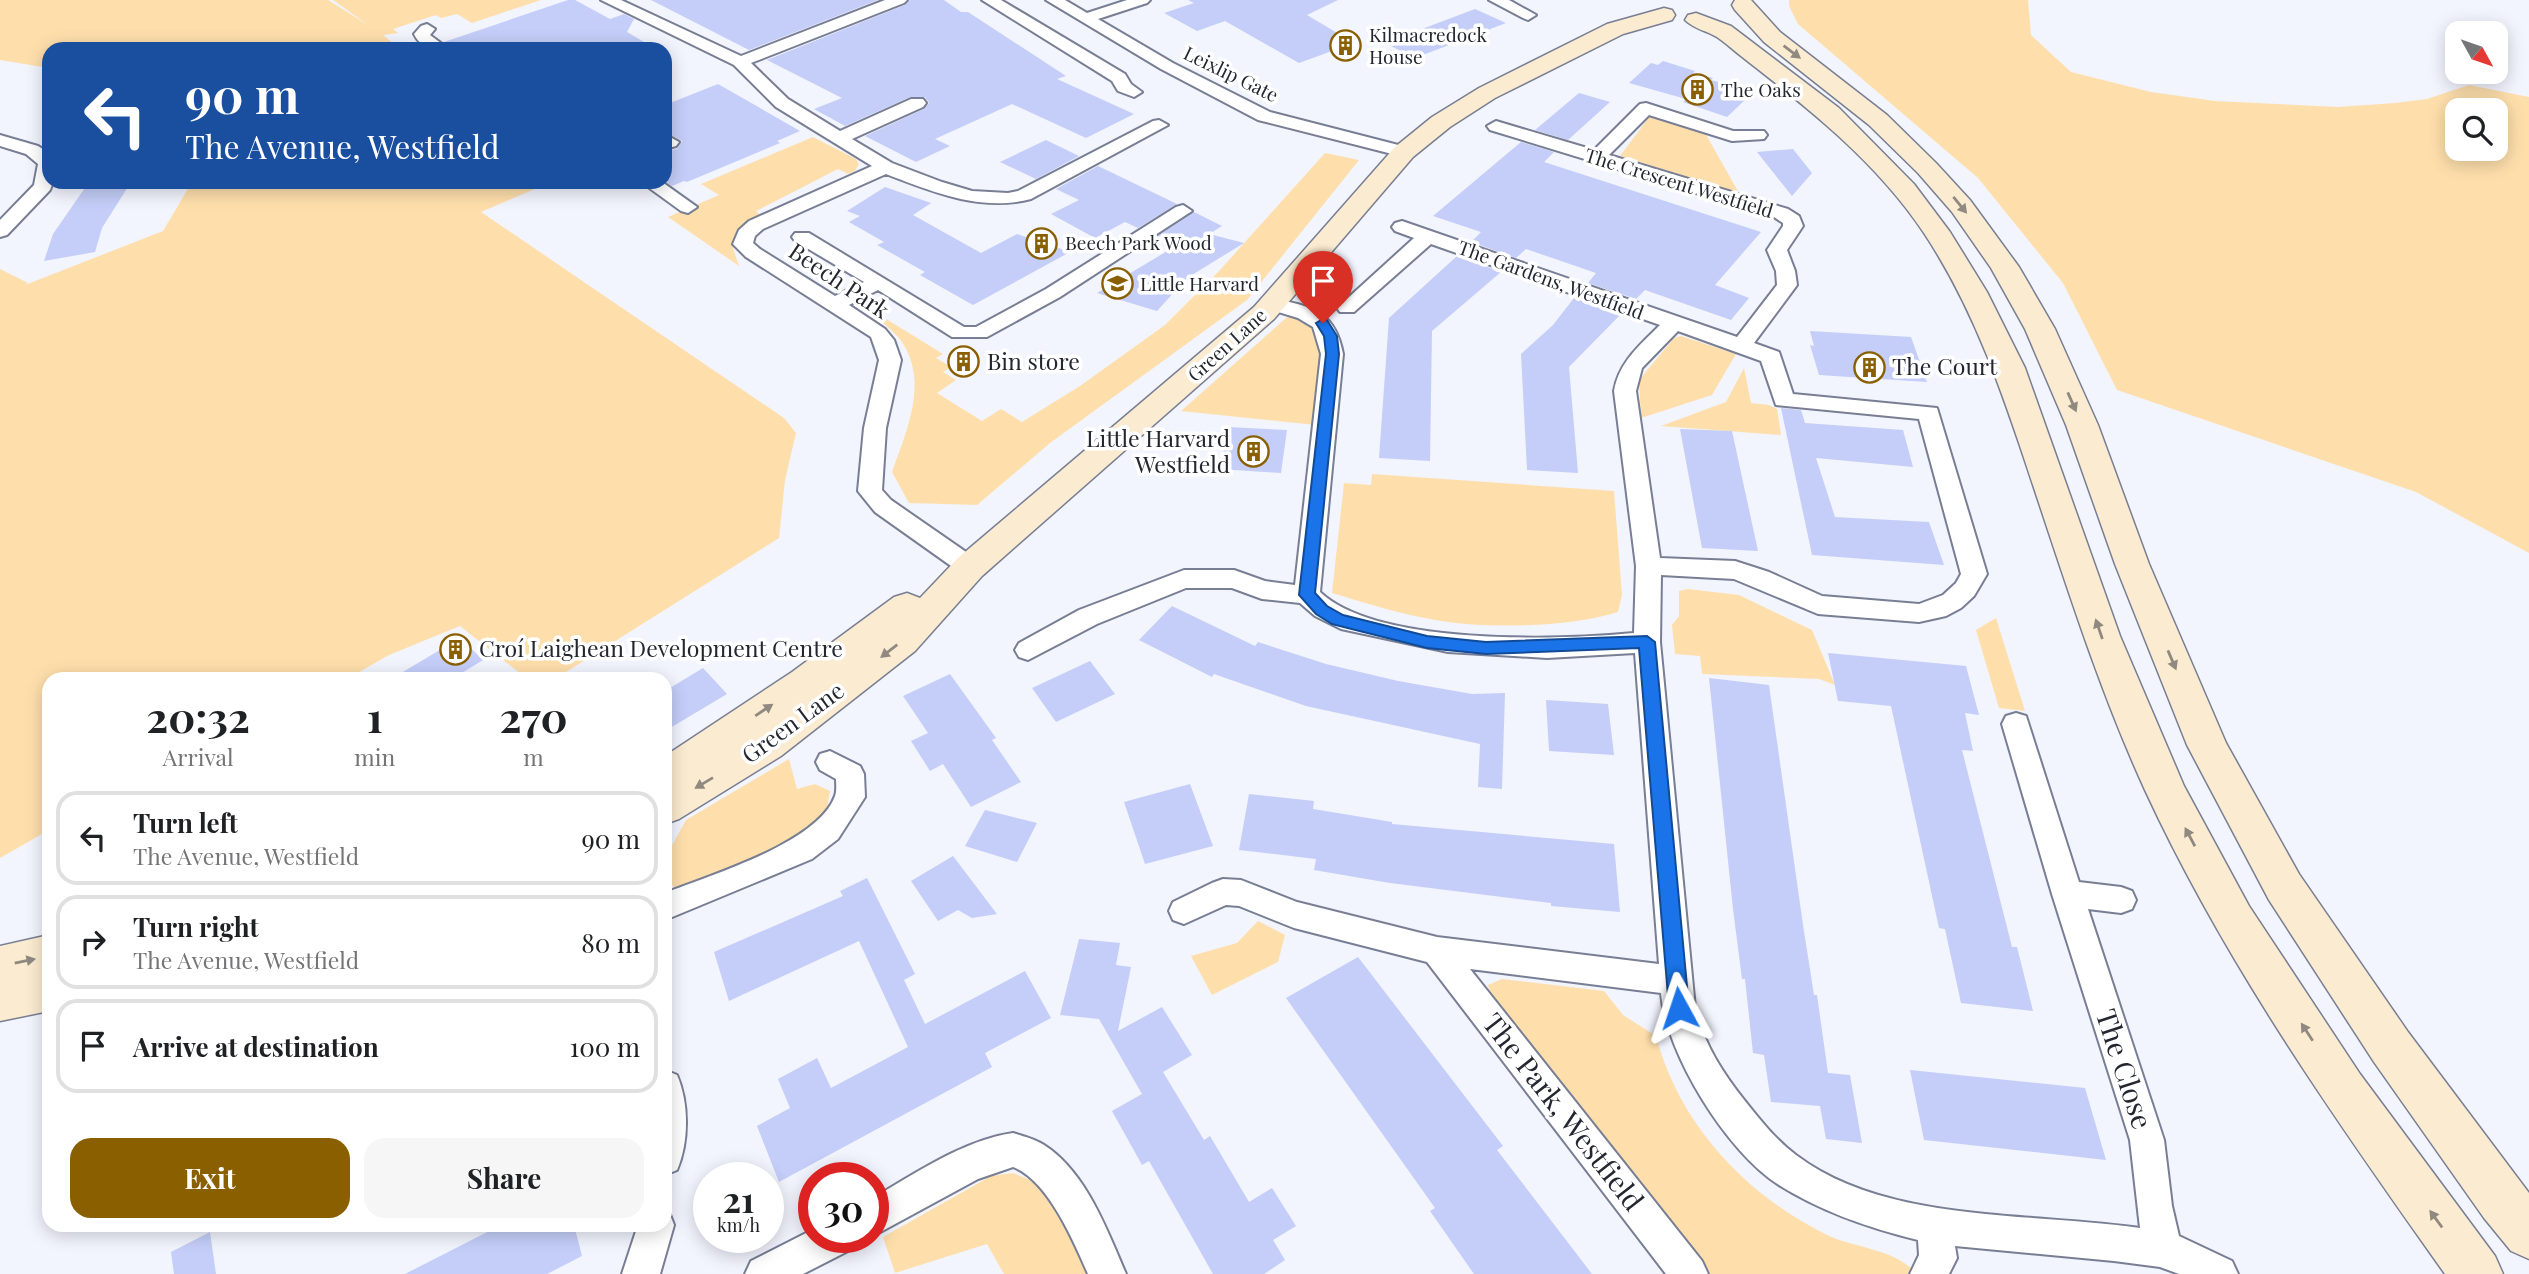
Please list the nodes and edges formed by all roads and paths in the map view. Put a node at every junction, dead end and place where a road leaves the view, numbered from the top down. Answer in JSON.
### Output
{"nodes":[{"id":1,"x":899,"y":0,"type":"edge"},
{"id":2,"x":990,"y":0,"type":"edge"},
{"id":3,"x":1054,"y":0,"type":"edge"},
{"id":4,"x":1142,"y":0,"type":"edge"},
{"id":5,"x":615,"y":1,"type":"edge"},
{"id":6,"x":1636,"y":2,"type":"edge"},
{"id":7,"x":1503,"y":3,"type":"edge"},
{"id":8,"x":1743,"y":3,"type":"edge"},
{"id":9,"x":1527,"y":8,"type":"edge"},
{"id":10,"x":1680,"y":17,"type":"junction"},
{"id":11,"x":1086,"y":18,"type":"junction"},
{"id":12,"x":427,"y":29,"type":"dead end"},
{"id":13,"x":1615,"y":29,"type":"junction"},
{"id":14,"x":430,"y":42,"type":"edge"},
{"id":15,"x":740,"y":62,"type":"junction"},
{"id":16,"x":1134,"y":92,"type":"dead end"},
{"id":17,"x":917,"y":103,"type":"dead end"},
{"id":18,"x":1159,"y":125,"type":"dead end"},
{"id":19,"x":1496,"y":126,"type":"dead end"},
{"id":20,"x":1758,"y":135,"type":"dead end"},
{"id":21,"x":839,"y":138,"type":"junction"},
{"id":22,"x":0,"y":140,"type":"edge"},
{"id":23,"x":1404,"y":152,"type":"junction"},
{"id":24,"x":42,"y":157,"type":"edge"},
{"id":25,"x":1596,"y":158,"type":"junction"},
{"id":26,"x":886,"y":167,"type":"junction"},
{"id":27,"x":42,"y":187,"type":"edge"},
{"id":28,"x":661,"y":189,"type":"edge"},
{"id":29,"x":688,"y":207,"type":"dead end"},
{"id":30,"x":1182,"y":211,"type":"dead end"},
{"id":31,"x":1402,"y":227,"type":"dead end"},
{"id":32,"x":0,"y":229,"type":"edge"},
{"id":33,"x":1428,"y":236,"type":"junction"},
{"id":34,"x":802,"y":237,"type":"dead end"},
{"id":35,"x":879,"y":282,"type":"junction"},
{"id":36,"x":835,"y":304,"type":"junction"},
{"id":37,"x":1272,"y":304,"type":"junction"},
{"id":38,"x":1347,"y":308,"type":"dead end"},
{"id":39,"x":1674,"y":323,"type":"junction"},
{"id":40,"x":1741,"y":346,"type":"junction"},
{"id":41,"x":1649,"y":566,"type":"junction"},
{"id":42,"x":970,"y":567,"type":"junction"},
{"id":43,"x":1307,"y":595,"type":"junction"},
{"id":44,"x":1647,"y":642,"type":"junction"},
{"id":45,"x":1028,"y":650,"type":"dead end"},
{"id":46,"x":2016,"y":724,"type":"dead end"},
{"id":47,"x":830,"y":762,"type":"dead end"},
{"id":48,"x":672,"y":770,"type":"edge"},
{"id":49,"x":672,"y":803,"type":"edge"},
{"id":50,"x":2067,"y":894,"type":"junction"},
{"id":51,"x":2121,"y":900,"type":"dead end"},
{"id":52,"x":672,"y":904,"type":"edge"},
{"id":53,"x":1185,"y":911,"type":"dead end"},
{"id":54,"x":1437,"y":951,"type":"junction"},
{"id":55,"x":42,"y":957,"type":"edge"},
{"id":56,"x":0,"y":966,"type":"edge"},
{"id":57,"x":1676,"y":980,"type":"junction"},
{"id":58,"x":42,"y":992,"type":"edge"},
{"id":59,"x":0,"y":1000,"type":"edge"},
{"id":60,"x":889,"y":1209,"type":"edge"},
{"id":61,"x":1935,"y":1226,"type":"junction"},
{"id":62,"x":654,"y":1232,"type":"edge"},
{"id":63,"x":2529,"y":1233,"type":"edge"},
{"id":64,"x":2163,"y":1250,"type":"junction"},
{"id":65,"x":805,"y":1253,"type":"edge"},
{"id":66,"x":641,"y":1274,"type":"edge"},
{"id":67,"x":764,"y":1274,"type":"edge"},
{"id":68,"x":1107,"y":1274,"type":"edge"},
{"id":69,"x":1689,"y":1274,"type":"edge"},
{"id":70,"x":1928,"y":1274,"type":"edge"},
{"id":71,"x":2219,"y":1274,"type":"edge"},
{"id":72,"x":2477,"y":1274,"type":"edge"}],
"edges":[{"from":1,"to":15,"type":"street"},
{"from":2,"to":16,"type":"street"},
{"from":3,"to":11,"type":"street","name":"Leixlip Gate"},
{"from":4,"to":11,"type":"street"},
{"from":5,"to":15,"type":"street"},
{"from":6,"to":10,"type":"main road"},
{"from":6,"to":13,"type":"main road","name":"Green Lane"},
{"from":7,"to":9,"type":"street"},
{"from":8,"to":10,"type":"main road","name":"Green Lane"},
{"from":8,"to":63,"type":"main road","one_way":true},
{"from":10,"to":13,"type":"main road","name":"Green Lane"},
{"from":72,"to":10,"type":"main road","one_way":true},
{"from":11,"to":23,"type":"street","name":"Leixlip Gate"},
{"from":12,"to":14,"type":"street"},
{"from":13,"to":23,"type":"main road","name":"Green Lane"},
{"from":15,"to":21,"type":"street"},
{"from":17,"to":21,"type":"street"},
{"from":18,"to":26,"type":"street"},
{"from":19,"to":25,"type":"street","name":"The Crescent Westfield"},
{"from":20,"to":25,"type":"street"},
{"from":21,"to":26,"type":"street"},
{"from":22,"to":24,"type":"street"},
{"from":23,"to":37,"type":"main road","name":"Green Lane"},
{"from":25,"to":40,"type":"street","name":"The Crescent Westfield"},
{"from":26,"to":36,"type":"street","name":"Beech Park"},
{"from":27,"to":32,"type":"street"},
{"from":28,"to":29,"type":"street"},
{"from":30,"to":35,"type":"street"},
{"from":31,"to":33,"type":"street","name":"The Gardens, Westfield"},
{"from":33,"to":38,"type":"street","name":"The Gardens, Westfield"},
{"from":33,"to":39,"type":"street","name":"The Gardens, Westfield"},
{"from":34,"to":35,"type":"street"},
{"from":35,"to":36,"type":"street"},
{"from":36,"to":42,"type":"street","name":"Beech Park"},
{"from":37,"to":42,"type":"main road","name":"Green Lane"},
{"from":37,"to":43,"type":"street"},
{"from":39,"to":40,"type":"street","name":"The Gardens, Westfield"},
{"from":39,"to":41,"type":"street","name":"The Gardens, Westfield"},
{"from":40,"to":41,"type":"street"},
{"from":41,"to":44,"type":"street","name":"The Gardens, Westfield"},
{"from":48,"to":42,"type":"main road","name":"Green Lane","one_way":true},
{"from":42,"to":49,"type":"main road","name":"Green Lane","one_way":true},
{"from":43,"to":44,"type":"street"},
{"from":43,"to":45,"type":"street"},
{"from":44,"to":57,"type":"street"},
{"from":46,"to":50,"type":"street","name":"The Close"},
{"from":47,"to":52,"type":"street"},
{"from":50,"to":51,"type":"street"},
{"from":50,"to":64,"type":"street","name":"The Close"},
{"from":53,"to":54,"type":"street"},
{"from":54,"to":57,"type":"street"},
{"from":54,"to":69,"type":"street","name":"The Park, Westfield"},
{"from":56,"to":55,"type":"main road","one_way":true},
{"from":57,"to":61,"type":"street"},
{"from":58,"to":59,"type":"main road"},
{"from":60,"to":68,"type":"street"},
{"from":61,"to":64,"type":"street"},
{"from":61,"to":70,"type":"street"},
{"from":62,"to":66,"type":"street"},
{"from":64,"to":71,"type":"street"},
{"from":65,"to":67,"type":"street"}]}
